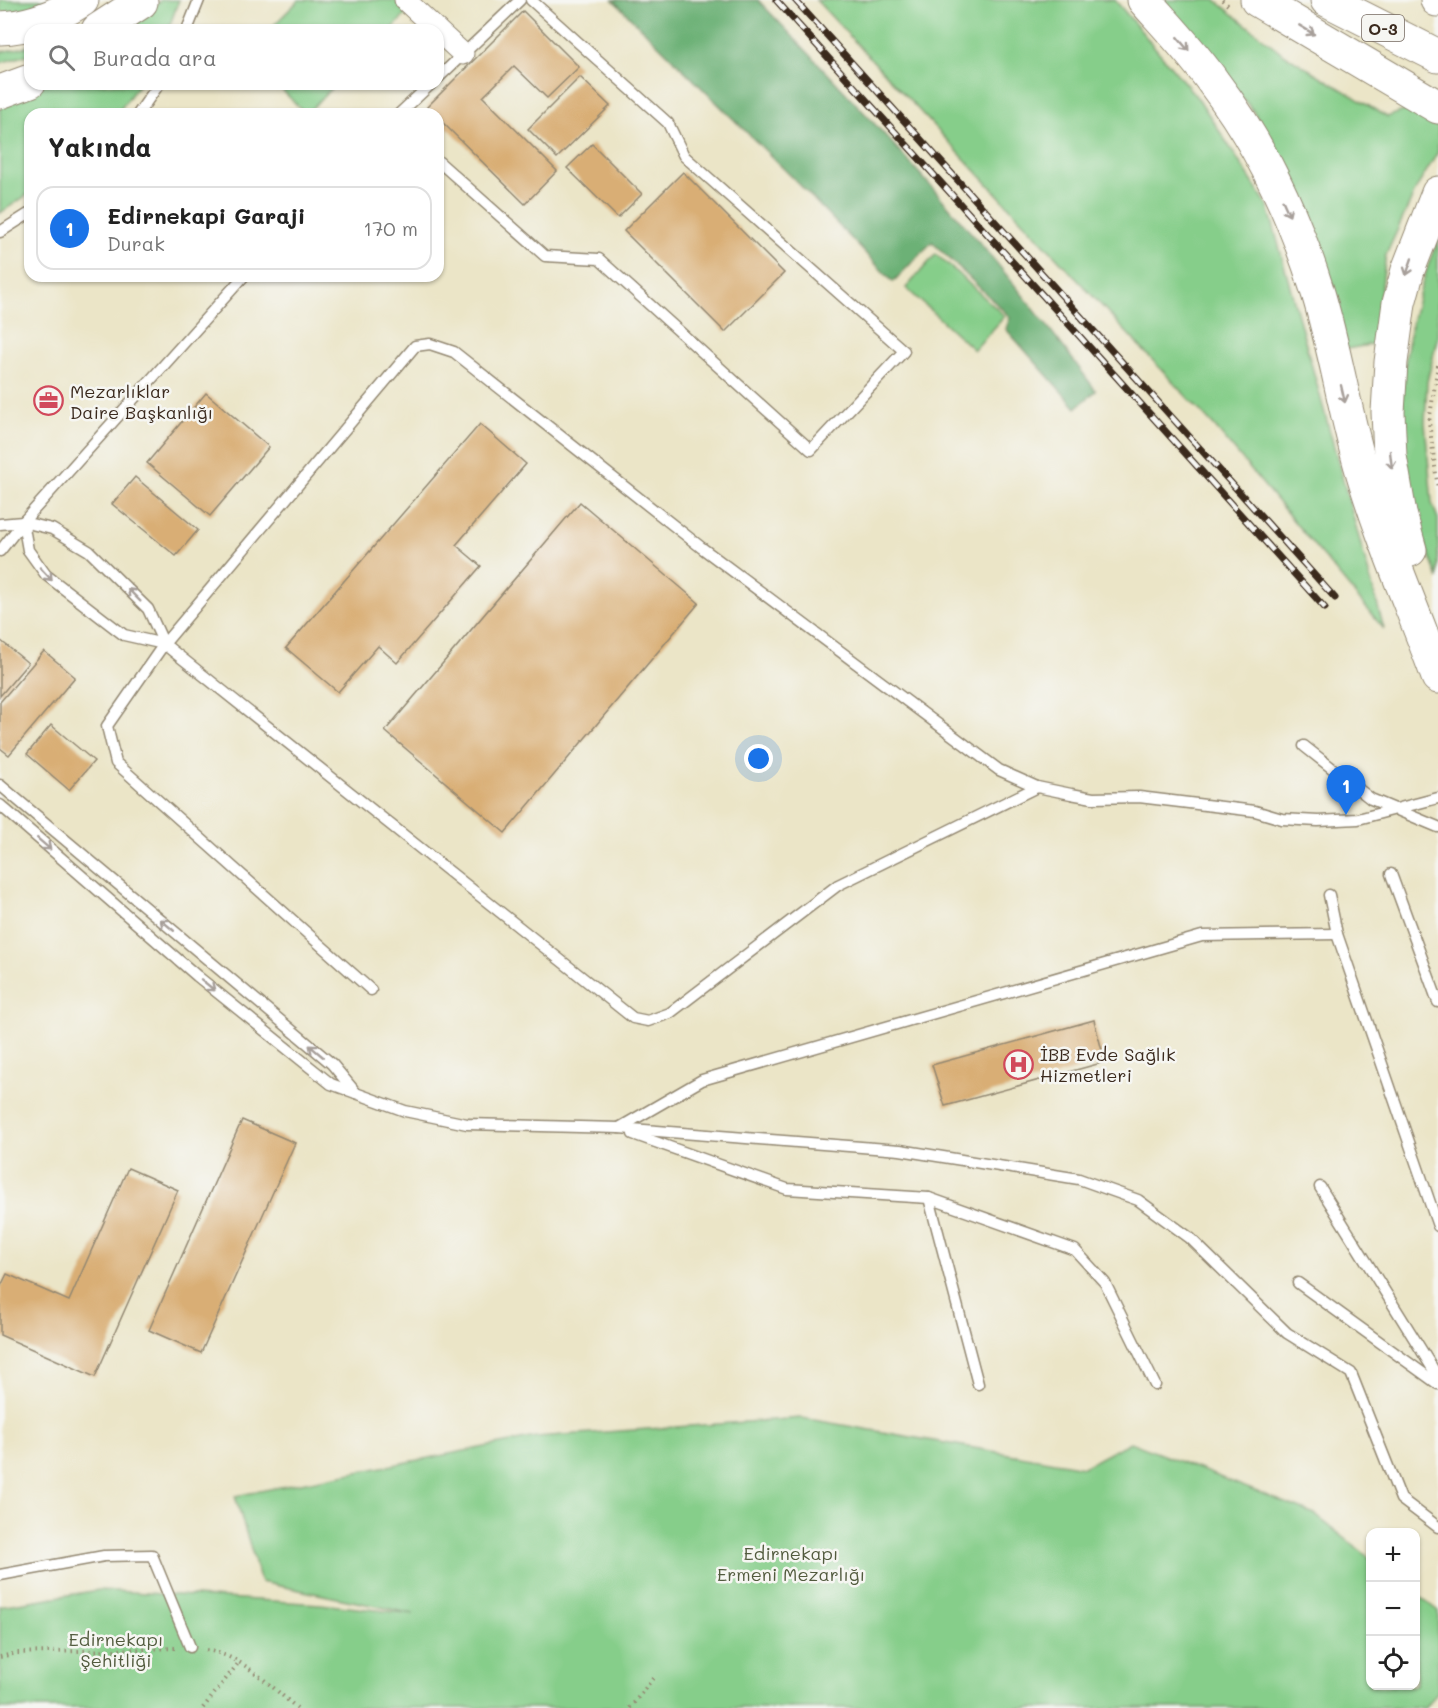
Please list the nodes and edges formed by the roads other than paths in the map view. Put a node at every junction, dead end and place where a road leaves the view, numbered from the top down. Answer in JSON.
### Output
{"nodes":[{"id":1,"x":82,"y":0,"type":"edge"},
{"id":2,"x":200,"y":0,"type":"edge"},
{"id":3,"x":405,"y":0,"type":"edge"},
{"id":4,"x":520,"y":0,"type":"edge"},
{"id":5,"x":531,"y":0,"type":"edge"},
{"id":6,"x":1144,"y":0,"type":"edge"},
{"id":7,"x":1257,"y":0,"type":"edge"},
{"id":8,"x":1327,"y":0,"type":"edge"},
{"id":9,"x":141,"y":1,"type":"edge"},
{"id":10,"x":31,"y":24,"type":"edge"},
{"id":11,"x":107,"y":24,"type":"edge"},
{"id":12,"x":119,"y":24,"type":"edge"},
{"id":13,"x":190,"y":24,"type":"edge"},
{"id":14,"x":430,"y":24,"type":"edge"},
{"id":15,"x":24,"y":26,"type":"edge"},
{"id":16,"x":0,"y":28,"type":"edge"},
{"id":17,"x":444,"y":37,"type":"edge"},
{"id":18,"x":463,"y":54,"type":"junction"},
{"id":19,"x":1438,"y":56,"type":"edge"},
{"id":20,"x":24,"y":66,"type":"edge"},
{"id":21,"x":444,"y":72,"type":"edge"},
{"id":22,"x":0,"y":73,"type":"edge"},
{"id":23,"x":24,"y":83,"type":"edge"},
{"id":24,"x":155,"y":90,"type":"edge"},
{"id":25,"x":425,"y":90,"type":"edge"},
{"id":26,"x":0,"y":92,"type":"edge"},
{"id":27,"x":1438,"y":107,"type":"edge"},
{"id":28,"x":142,"y":108,"type":"edge"},
{"id":29,"x":405,"y":108,"type":"edge"},
{"id":30,"x":444,"y":166,"type":"edge"},
{"id":31,"x":1438,"y":193,"type":"edge"},
{"id":32,"x":24,"y":217,"type":"edge"},
{"id":33,"x":0,"y":232,"type":"edge"},
{"id":34,"x":239,"y":282,"type":"edge"},
{"id":35,"x":23,"y":522,"type":"junction"},
{"id":36,"x":0,"y":524,"type":"edge"},
{"id":37,"x":0,"y":551,"type":"edge"},
{"id":38,"x":1438,"y":633,"type":"edge"},
{"id":39,"x":164,"y":644,"type":"junction"},
{"id":40,"x":1438,"y":677,"type":"edge"},
{"id":41,"x":1304,"y":746,"type":"dead end"},
{"id":42,"x":0,"y":785,"type":"edge"},
{"id":43,"x":1037,"y":787,"type":"junction"},
{"id":44,"x":1438,"y":798,"type":"edge"},
{"id":45,"x":0,"y":806,"type":"edge"},
{"id":46,"x":1394,"y":809,"type":"junction"},
{"id":47,"x":1438,"y":827,"type":"edge"},
{"id":48,"x":1391,"y":874,"type":"dead end"},
{"id":49,"x":1329,"y":895,"type":"dead end"},
{"id":50,"x":1336,"y":934,"type":"junction"},
{"id":51,"x":371,"y":990,"type":"dead end"},
{"id":52,"x":1438,"y":1002,"type":"edge"},
{"id":53,"x":356,"y":1093,"type":"junction"},
{"id":54,"x":619,"y":1128,"type":"junction"},
{"id":55,"x":1320,"y":1187,"type":"dead end"},
{"id":56,"x":929,"y":1198,"type":"junction"},
{"id":57,"x":1438,"y":1226,"type":"edge"},
{"id":58,"x":1298,"y":1283,"type":"dead end"},
{"id":59,"x":1438,"y":1377,"type":"edge"},
{"id":60,"x":978,"y":1384,"type":"dead end"},
{"id":61,"x":1438,"y":1384,"type":"edge"},
{"id":62,"x":1155,"y":1385,"type":"dead end"},
{"id":63,"x":1438,"y":1527,"type":"edge"},
{"id":64,"x":0,"y":1575,"type":"edge"},
{"id":65,"x":190,"y":1647,"type":"road end"}],
"edges":[{"from":1,"to":10,"type":"main road"},
{"from":2,"to":13,"type":"lane"},
{"from":3,"to":14,"type":"street"},
{"from":4,"to":18,"type":"lane"},
{"from":5,"to":30,"type":"lane"},
{"from":6,"to":40,"type":"main road","one_way":true},
{"from":7,"to":27,"type":"main road","one_way":true},
{"from":8,"to":19,"type":"main road","number":"O-3"},
{"from":9,"to":11,"type":"main road"},
{"from":9,"to":12,"type":"main road"},
{"from":15,"to":16,"type":"main road"},
{"from":17,"to":18,"type":"street"},
{"from":18,"to":21,"type":"lane"},
{"from":20,"to":22,"type":"main road"},
{"from":23,"to":26,"type":"main road"},
{"from":24,"to":28,"type":"lane"},
{"from":25,"to":29,"type":"lane"},
{"from":31,"to":38,"type":"main road","one_way":true},
{"from":32,"to":33,"type":"lane"},
{"from":34,"to":35,"type":"lane"},
{"from":35,"to":36,"type":"lane"},
{"from":35,"to":37,"type":"lane"},
{"from":39,"to":35,"type":"lane","one_way":true},
{"from":35,"to":39,"type":"lane","one_way":true},
{"from":39,"to":43,"type":"lane"},
{"from":39,"to":43,"type":"lane"},
{"from":39,"to":51,"type":"lane"},
{"from":41,"to":46,"type":"lane"},
{"from":53,"to":42,"type":"lane","one_way":true},
{"from":43,"to":46,"type":"lane"},
{"from":44,"to":46,"type":"lane"},
{"from":45,"to":53,"type":"lane","one_way":true},
{"from":46,"to":47,"type":"lane"},
{"from":48,"to":52,"type":"lane"},
{"from":49,"to":50,"type":"lane"},
{"from":50,"to":54,"type":"lane"},
{"from":50,"to":57,"type":"lane"},
{"from":53,"to":54,"type":"lane"},
{"from":54,"to":56,"type":"lane"},
{"from":54,"to":63,"type":"lane"},
{"from":55,"to":59,"type":"lane"},
{"from":56,"to":60,"type":"lane"},
{"from":56,"to":62,"type":"lane"},
{"from":58,"to":61,"type":"lane"},
{"from":64,"to":65,"type":"lane"}]}
